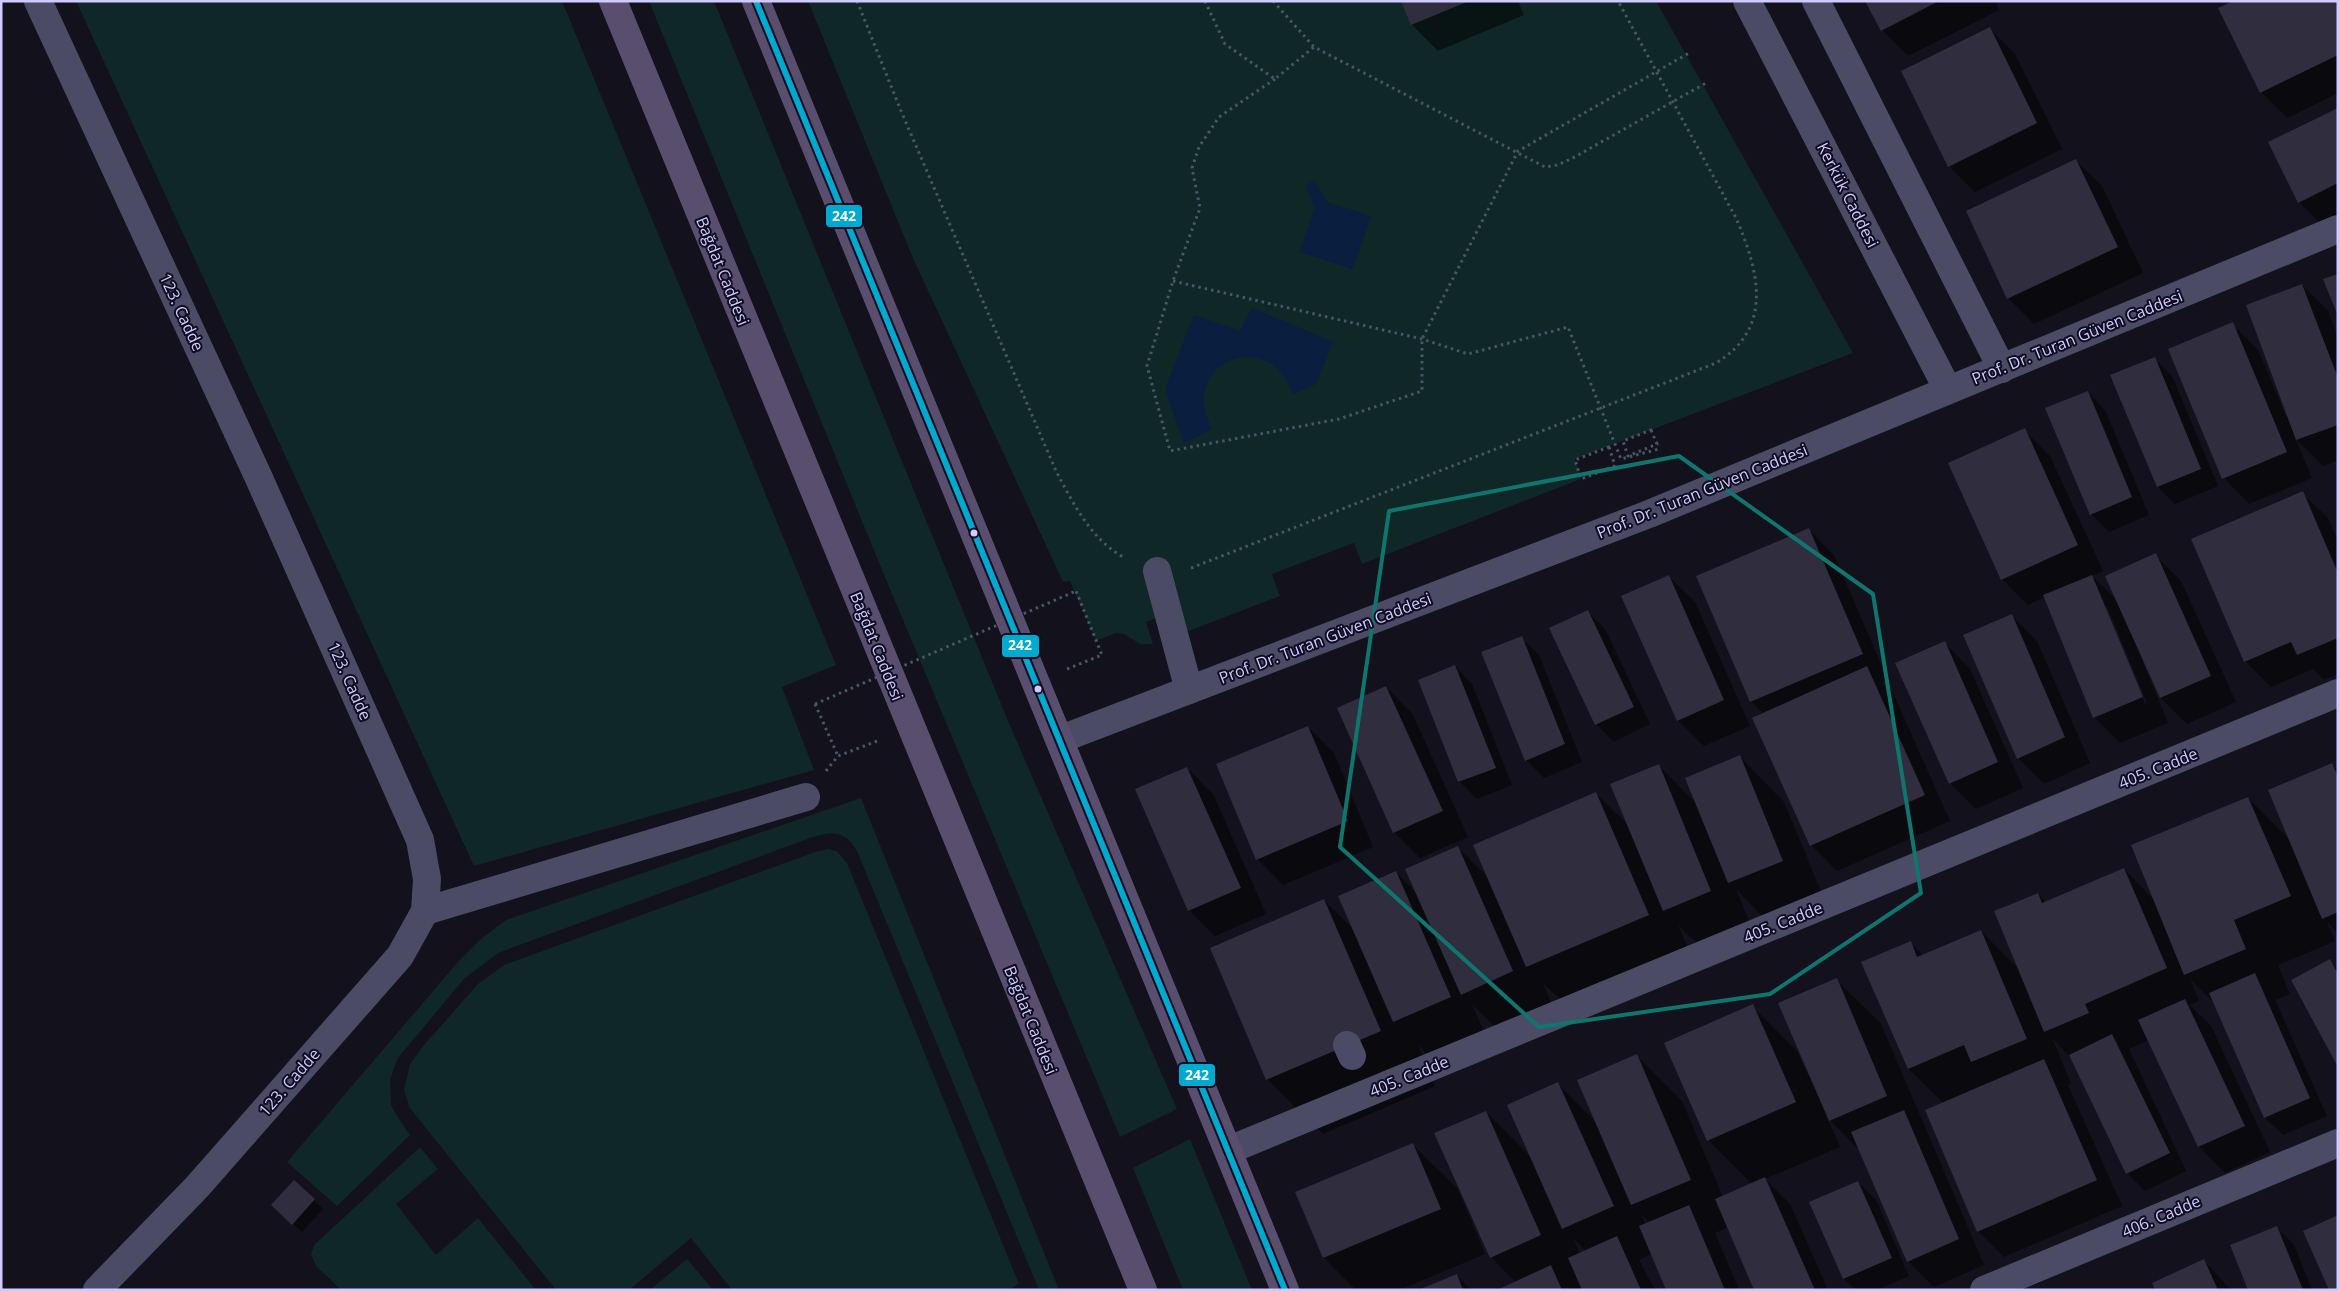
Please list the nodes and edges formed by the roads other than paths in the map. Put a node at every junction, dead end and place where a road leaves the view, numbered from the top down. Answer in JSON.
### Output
{"nodes":[{"id":1,"x":38,"y":1,"type":"edge"},
{"id":2,"x":613,"y":1,"type":"edge"},
{"id":3,"x":756,"y":1,"type":"edge"},
{"id":4,"x":1747,"y":1,"type":"edge"},
{"id":5,"x":1816,"y":1,"type":"edge"},
{"id":6,"x":2338,"y":229,"type":"edge"},
{"id":7,"x":2002,"y":369,"type":"junction"},
{"id":8,"x":1948,"y":390,"type":"junction"},
{"id":9,"x":1157,"y":572,"type":"road end"},
{"id":10,"x":1189,"y":690,"type":"junction"},
{"id":11,"x":2338,"y":694,"type":"edge"},
{"id":12,"x":1061,"y":739,"type":"junction"},
{"id":13,"x":806,"y":797,"type":"dead end"},
{"id":14,"x":425,"y":911,"type":"junction"},
{"id":15,"x":2338,"y":1143,"type":"edge"},
{"id":16,"x":1229,"y":1150,"type":"junction"},
{"id":17,"x":97,"y":1290,"type":"edge"},
{"id":18,"x":1143,"y":1290,"type":"edge"},
{"id":19,"x":1285,"y":1290,"type":"edge"},
{"id":20,"x":1984,"y":1290,"type":"edge"}],
"edges":[{"from":1,"to":14,"type":"street","name":"123. Cadde"},
{"from":2,"to":18,"type":"main road","name":"Bağdat Caddesi"},
{"from":3,"to":12,"type":"main road"},
{"from":4,"to":8,"type":"street","name":"Kerkük Caddesi"},
{"from":5,"to":7,"type":"street"},
{"from":6,"to":7,"type":"street","name":"Prof. Dr. Turan Güven Caddesi"},
{"from":7,"to":8,"type":"street","name":"Prof. Dr. Turan Güven Caddesi"},
{"from":8,"to":10,"type":"street","name":"Prof. Dr. Turan Güven Caddesi"},
{"from":9,"to":10,"type":"street"},
{"from":10,"to":12,"type":"street","name":"Prof. Dr. Turan Güven Caddesi"},
{"from":11,"to":16,"type":"street","name":"405. Cadde"},
{"from":12,"to":16,"type":"main road"},
{"from":13,"to":14,"type":"street"},
{"from":14,"to":17,"type":"street","name":"123. Cadde"},
{"from":15,"to":20,"type":"street","name":"406. Cadde"},
{"from":16,"to":19,"type":"main road"}]}
